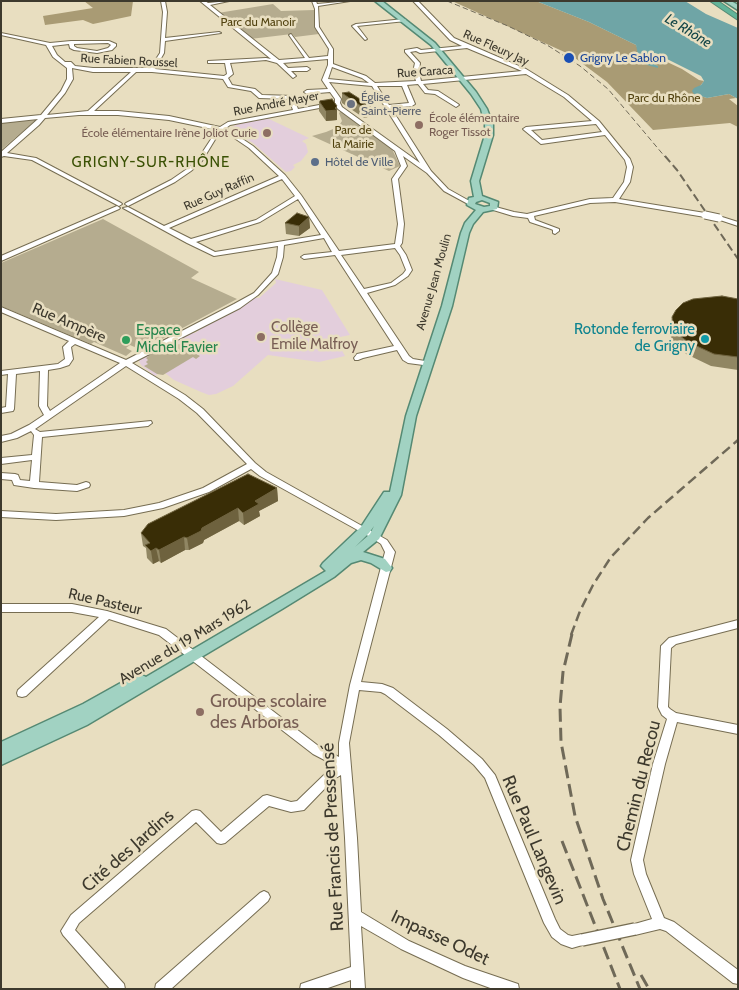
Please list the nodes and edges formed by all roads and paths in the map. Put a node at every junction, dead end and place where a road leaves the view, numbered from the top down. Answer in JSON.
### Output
{"nodes":[{"id":1,"x":163,"y":1,"type":"edge"},
{"id":2,"x":227,"y":1,"type":"edge"},
{"id":3,"x":348,"y":1,"type":"edge"},
{"id":4,"x":378,"y":1,"type":"edge"},
{"id":5,"x":415,"y":1,"type":"edge"},
{"id":6,"x":713,"y":1,"type":"edge"},
{"id":7,"x":720,"y":1,"type":"edge"},
{"id":8,"x":727,"y":1,"type":"edge"},
{"id":9,"x":204,"y":3,"type":"edge"},
{"id":10,"x":315,"y":3,"type":"edge"},
{"id":11,"x":738,"y":8,"type":"edge"},
{"id":12,"x":738,"y":13,"type":"edge"},
{"id":13,"x":738,"y":18,"type":"edge"},
{"id":14,"x":402,"y":19,"type":"junction"},
{"id":15,"x":219,"y":32,"type":"dead end"},
{"id":16,"x":1,"y":34,"type":"edge"},
{"id":17,"x":291,"y":35,"type":"dead end"},
{"id":18,"x":365,"y":39,"type":"dead end"},
{"id":19,"x":163,"y":40,"type":"junction"},
{"id":20,"x":40,"y":41,"type":"joint"},
{"id":21,"x":71,"y":42,"type":"junction"},
{"id":22,"x":49,"y":45,"type":"junction"},
{"id":23,"x":468,"y":47,"type":"junction"},
{"id":24,"x":440,"y":53,"type":"junction"},
{"id":25,"x":331,"y":57,"type":"junction"},
{"id":26,"x":419,"y":58,"type":"dead end"},
{"id":27,"x":308,"y":59,"type":"junction"},
{"id":28,"x":210,"y":62,"type":"dead end"},
{"id":29,"x":227,"y":62,"type":"junction"},
{"id":30,"x":278,"y":62,"type":"junction"},
{"id":31,"x":63,"y":63,"type":"junction"},
{"id":32,"x":330,"y":65,"type":"junction"},
{"id":33,"x":307,"y":69,"type":"dead end"},
{"id":34,"x":152,"y":70,"type":"junction"},
{"id":35,"x":287,"y":70,"type":"junction"},
{"id":36,"x":134,"y":71,"type":"junction"},
{"id":37,"x":527,"y":72,"type":"junction"},
{"id":38,"x":293,"y":76,"type":"dead end"},
{"id":39,"x":225,"y":78,"type":"junction"},
{"id":40,"x":325,"y":78,"type":"junction"},
{"id":41,"x":463,"y":79,"type":"junction"},
{"id":42,"x":419,"y":83,"type":"junction"},
{"id":43,"x":404,"y":84,"type":"junction"},
{"id":44,"x":374,"y":85,"type":"junction"},
{"id":45,"x":331,"y":90,"type":"junction"},
{"id":46,"x":307,"y":92,"type":"dead end"},
{"id":47,"x":345,"y":99,"type":"edge"},
{"id":48,"x":337,"y":102,"type":"junction"},
{"id":49,"x":456,"y":105,"type":"dead end"},
{"id":50,"x":388,"y":107,"type":"junction"},
{"id":51,"x":296,"y":110,"type":"junction"},
{"id":52,"x":90,"y":113,"type":"junction"},
{"id":53,"x":41,"y":118,"type":"junction"},
{"id":54,"x":1,"y":121,"type":"edge"},
{"id":55,"x":598,"y":122,"type":"junction"},
{"id":56,"x":221,"y":129,"type":"junction"},
{"id":57,"x":606,"y":133,"type":"junction"},
{"id":58,"x":396,"y":148,"type":"junction"},
{"id":59,"x":2,"y":154,"type":"edge"},
{"id":60,"x":429,"y":172,"type":"junction"},
{"id":61,"x":479,"y":172,"type":"junction"},
{"id":62,"x":283,"y":176,"type":"junction"},
{"id":63,"x":299,"y":196,"type":"junction"},
{"id":64,"x":615,"y":200,"type":"junction"},
{"id":65,"x":475,"y":204,"type":"junction"},
{"id":66,"x":492,"y":204,"type":"junction"},
{"id":67,"x":118,"y":206,"type":"junction"},
{"id":68,"x":127,"y":206,"type":"junction"},
{"id":69,"x":530,"y":215,"type":"junction"},
{"id":70,"x":738,"y":224,"type":"edge"},
{"id":71,"x":164,"y":228,"type":"junction"},
{"id":72,"x":554,"y":232,"type":"dead end"},
{"id":73,"x":326,"y":236,"type":"junction"},
{"id":74,"x":189,"y":242,"type":"junction"},
{"id":75,"x":281,"y":244,"type":"junction"},
{"id":76,"x":396,"y":246,"type":"junction"},
{"id":77,"x":336,"y":254,"type":"junction"},
{"id":78,"x":304,"y":257,"type":"dead end"},
{"id":79,"x":1,"y":259,"type":"edge"},
{"id":80,"x":362,"y":292,"type":"junction"},
{"id":81,"x":1,"y":309,"type":"edge"},
{"id":82,"x":74,"y":340,"type":"junction"},
{"id":83,"x":399,"y":347,"type":"junction"},
{"id":84,"x":358,"y":358,"type":"dead end"},
{"id":85,"x":126,"y":363,"type":"junction"},
{"id":86,"x":425,"y":364,"type":"junction"},
{"id":87,"x":44,"y":368,"type":"junction"},
{"id":88,"x":12,"y":372,"type":"junction"},
{"id":89,"x":1,"y":373,"type":"edge"},
{"id":90,"x":11,"y":395,"type":"junction"},
{"id":91,"x":1,"y":396,"type":"edge"},
{"id":92,"x":1,"y":411,"type":"edge"},
{"id":93,"x":49,"y":416,"type":"junction"},
{"id":94,"x":148,"y":423,"type":"dead end"},
{"id":95,"x":32,"y":426,"type":"junction"},
{"id":96,"x":38,"y":435,"type":"junction"},
{"id":97,"x":1,"y":439,"type":"edge"},
{"id":98,"x":36,"y":457,"type":"junction"},
{"id":99,"x":1,"y":461,"type":"edge"},
{"id":100,"x":252,"y":465,"type":"junction"},
{"id":101,"x":1,"y":476,"type":"edge"},
{"id":102,"x":34,"y":485,"type":"junction"},
{"id":103,"x":86,"y":485,"type":"dead end"},
{"id":104,"x":1,"y":514,"type":"edge"},
{"id":105,"x":370,"y":533,"type":"junction"},
{"id":106,"x":348,"y":559,"type":"junction"},
{"id":107,"x":386,"y":568,"type":"junction"},
{"id":108,"x":1,"y":608,"type":"edge"},
{"id":109,"x":107,"y":615,"type":"junction"},
{"id":110,"x":738,"y":624,"type":"edge"},
{"id":111,"x":191,"y":654,"type":"junction"},
{"id":112,"x":355,"y":684,"type":"junction"},
{"id":113,"x":22,"y":693,"type":"dead end"},
{"id":114,"x":673,"y":717,"type":"junction"},
{"id":115,"x":738,"y":730,"type":"edge"},
{"id":116,"x":1,"y":749,"type":"edge"},
{"id":117,"x":1,"y":759,"type":"edge"},
{"id":118,"x":346,"y":765,"type":"junction"},
{"id":119,"x":264,"y":897,"type":"dead end"},
{"id":120,"x":355,"y":914,"type":"junction"},
{"id":121,"x":660,"y":923,"type":"junction"},
{"id":122,"x":582,"y":940,"type":"joint"},
{"id":123,"x":357,"y":971,"type":"junction"},
{"id":124,"x":738,"y":978,"type":"edge"},
{"id":125,"x":119,"y":989,"type":"edge"},
{"id":126,"x":161,"y":989,"type":"edge"},
{"id":127,"x":306,"y":989,"type":"edge"},
{"id":128,"x":358,"y":989,"type":"edge"},
{"id":129,"x":514,"y":989,"type":"edge"}],
"edges":[{"from":1,"to":19,"type":"street"},
{"from":2,"to":9,"type":"street"},
{"from":3,"to":10,"type":"street"},
{"from":4,"to":14,"type":"main road"},
{"from":5,"to":23,"type":"street","name":"Rue Fleury Jay"},
{"from":6,"to":13,"type":"highway"},
{"from":7,"to":12,"type":"highway"},
{"from":8,"to":11,"type":"main road"},
{"from":9,"to":30,"type":"street"},
{"from":10,"to":25,"type":"street"},
{"from":14,"to":18,"type":"street"},
{"from":14,"to":24,"type":"main road"},
{"from":15,"to":19,"type":"street"},
{"from":16,"to":20,"type":"street"},
{"from":17,"to":27,"type":"street"},
{"from":19,"to":34,"type":"street"},
{"from":20,"to":22,"type":"street"},
{"from":21,"to":21,"type":"street"},
{"from":21,"to":22,"type":"street"},
{"from":22,"to":31,"type":"street"},
{"from":23,"to":24,"type":"street"},
{"from":23,"to":37,"type":"street","name":"Rue Fleury Jay"},
{"from":24,"to":26,"type":"street"},
{"from":24,"to":41,"type":"main road"},
{"from":24,"to":42,"type":"street"},
{"from":25,"to":27,"type":"street"},
{"from":25,"to":32,"type":"street"},
{"from":27,"to":30,"type":"street"},
{"from":28,"to":29,"type":"street"},
{"from":29,"to":30,"type":"street"},
{"from":29,"to":39,"type":"street"},
{"from":30,"to":35,"type":"street"},
{"from":31,"to":36,"type":"street","name":"Rue Fabien Roussel"},
{"from":31,"to":53,"type":"street"},
{"from":32,"to":40,"type":"street"},
{"from":32,"to":44,"type":"street"},
{"from":33,"to":35,"type":"street"},
{"from":34,"to":36,"type":"street","name":"Rue Fabien Roussel"},
{"from":34,"to":39,"type":"street","name":"Rue Fabien Roussel"},
{"from":35,"to":38,"type":"street"},
{"from":36,"to":52,"type":"street"},
{"from":37,"to":41,"type":"street","name":"Rue Caraca"},
{"from":37,"to":55,"type":"street","name":"Rue Fleury Jay"},
{"from":39,"to":51,"type":"street"},
{"from":40,"to":44,"type":"street","name":"Rue Caraca"},
{"from":40,"to":45,"type":"street"},
{"from":41,"to":42,"type":"street","name":"Rue Caraca"},
{"from":41,"to":61,"type":"main road"},
{"from":42,"to":43,"type":"street","name":"Rue Caraca"},
{"from":42,"to":49,"type":"street"},
{"from":43,"to":44,"type":"street","name":"Rue Caraca"},
{"from":43,"to":50,"type":"street"},
{"from":44,"to":50,"type":"street"},
{"from":45,"to":46,"type":"street"},
{"from":45,"to":48,"type":"street"},
{"from":47,"to":48,"type":"street","name":"Rue André Mayer"},
{"from":48,"to":51,"type":"street","name":"Rue André Mayer"},
{"from":48,"to":58,"type":"street"},
{"from":50,"to":60,"type":"street"},
{"from":51,"to":56,"type":"street","name":"Rue André Mayer"},
{"from":52,"to":53,"type":"street"},
{"from":52,"to":56,"type":"street"},
{"from":53,"to":54,"type":"street"},
{"from":53,"to":59,"type":"street"},
{"from":55,"to":57,"type":"street","name":"Rue Fleury Jay"},
{"from":55,"to":57,"type":"street"},
{"from":56,"to":62,"type":"street"},
{"from":56,"to":68,"type":"street"},
{"from":57,"to":64,"type":"street","name":"Rue Fleury Jay"},
{"from":58,"to":60,"type":"street"},
{"from":58,"to":76,"type":"street"},
{"from":59,"to":67,"type":"street"},
{"from":60,"to":65,"type":"street"},
{"from":61,"to":65,"type":"main road"},
{"from":61,"to":66,"type":"main road"},
{"from":62,"to":63,"type":"street"},
{"from":62,"to":71,"type":"street","name":"Rue Guy Raffin"},
{"from":63,"to":73,"type":"street"},
{"from":63,"to":74,"type":"street"},
{"from":64,"to":69,"type":"street"},
{"from":64,"to":70,"type":"street","bridge":true},
{"from":65,"to":66,"type":"main road"},
{"from":65,"to":86,"type":"main road","name":"Avenue Jean Moulin"},
{"from":66,"to":69,"type":"street"},
{"from":67,"to":68,"type":"street"},
{"from":67,"to":79,"type":"street"},
{"from":68,"to":71,"type":"street"},
{"from":69,"to":72,"type":"street"},
{"from":71,"to":74,"type":"street"},
{"from":73,"to":75,"type":"street"},
{"from":73,"to":77,"type":"street"},
{"from":74,"to":75,"type":"street"},
{"from":75,"to":85,"type":"street"},
{"from":76,"to":77,"type":"street"},
{"from":76,"to":80,"type":"street"},
{"from":77,"to":78,"type":"street"},
{"from":77,"to":80,"type":"street"},
{"from":80,"to":83,"type":"street"},
{"from":81,"to":82,"type":"street","name":"Rue Ampère"},
{"from":82,"to":85,"type":"street","name":"Rue Ampère"},
{"from":82,"to":87,"type":"street"},
{"from":83,"to":84,"type":"street"},
{"from":83,"to":86,"type":"street"},
{"from":85,"to":93,"type":"street"},
{"from":85,"to":100,"type":"street","name":"Rue Ampère"},
{"from":86,"to":105,"type":"main road","name":"Avenue Jean Moulin"},
{"from":87,"to":88,"type":"street"},
{"from":87,"to":93,"type":"street"},
{"from":88,"to":89,"type":"street"},
{"from":88,"to":90,"type":"street"},
{"from":90,"to":91,"type":"street"},
{"from":90,"to":92,"type":"street"},
{"from":93,"to":95,"type":"street"},
{"from":94,"to":96,"type":"street"},
{"from":95,"to":96,"type":"street"},
{"from":95,"to":97,"type":"street"},
{"from":96,"to":98,"type":"street"},
{"from":98,"to":99,"type":"street"},
{"from":98,"to":102,"type":"street"},
{"from":100,"to":104,"type":"street"},
{"from":100,"to":105,"type":"street","name":"Rue Ampère"},
{"from":101,"to":102,"type":"street"},
{"from":102,"to":103,"type":"street"},
{"from":105,"to":106,"type":"main road","name":"Avenue du 19 Mars 1962"},
{"from":105,"to":107,"type":"street","name":"Rue Francis de Pressensé"},
{"from":105,"to":111,"type":"main road","name":"Avenue du 19 Mars 1962"},
{"from":106,"to":107,"type":"main road"},
{"from":106,"to":111,"type":"main road","name":"Avenue du 19 Mars 1962"},
{"from":107,"to":112,"type":"street","name":"Rue Francis de Pressensé"},
{"from":108,"to":109,"type":"street","name":"Rue Pasteur"},
{"from":109,"to":111,"type":"street","name":"Rue Pasteur"},
{"from":109,"to":113,"type":"street"},
{"from":110,"to":114,"type":"street"},
{"from":111,"to":116,"type":"main road","name":"Avenue du 19 Mars 1962"},
{"from":111,"to":117,"type":"main road","name":"Avenue du 19 Mars 1962"},
{"from":111,"to":118,"type":"street","name":"Rue Pasteur"},
{"from":112,"to":118,"type":"street","name":"Rue Francis de Pressensé"},
{"from":112,"to":122,"type":"street","name":"Rue Paul Langevin"},
{"from":114,"to":115,"type":"street","name":"Chemin du Recou"},
{"from":114,"to":121,"type":"street","name":"Chemin du Recou"},
{"from":118,"to":120,"type":"street","name":"Rue Francis de Pressensé"},
{"from":118,"to":125,"type":"street","name":"Cité des Jardins"},
{"from":119,"to":126,"type":"street"},
{"from":120,"to":123,"type":"street","name":"Rue Francis de Pressensé"},
{"from":120,"to":129,"type":"street","name":"Impasse Odet"},
{"from":121,"to":122,"type":"street","bridge":true},
{"from":121,"to":124,"type":"street"},
{"from":123,"to":127,"type":"street"},
{"from":123,"to":128,"type":"street","name":"Rue Francis de Pressensé"}]}
